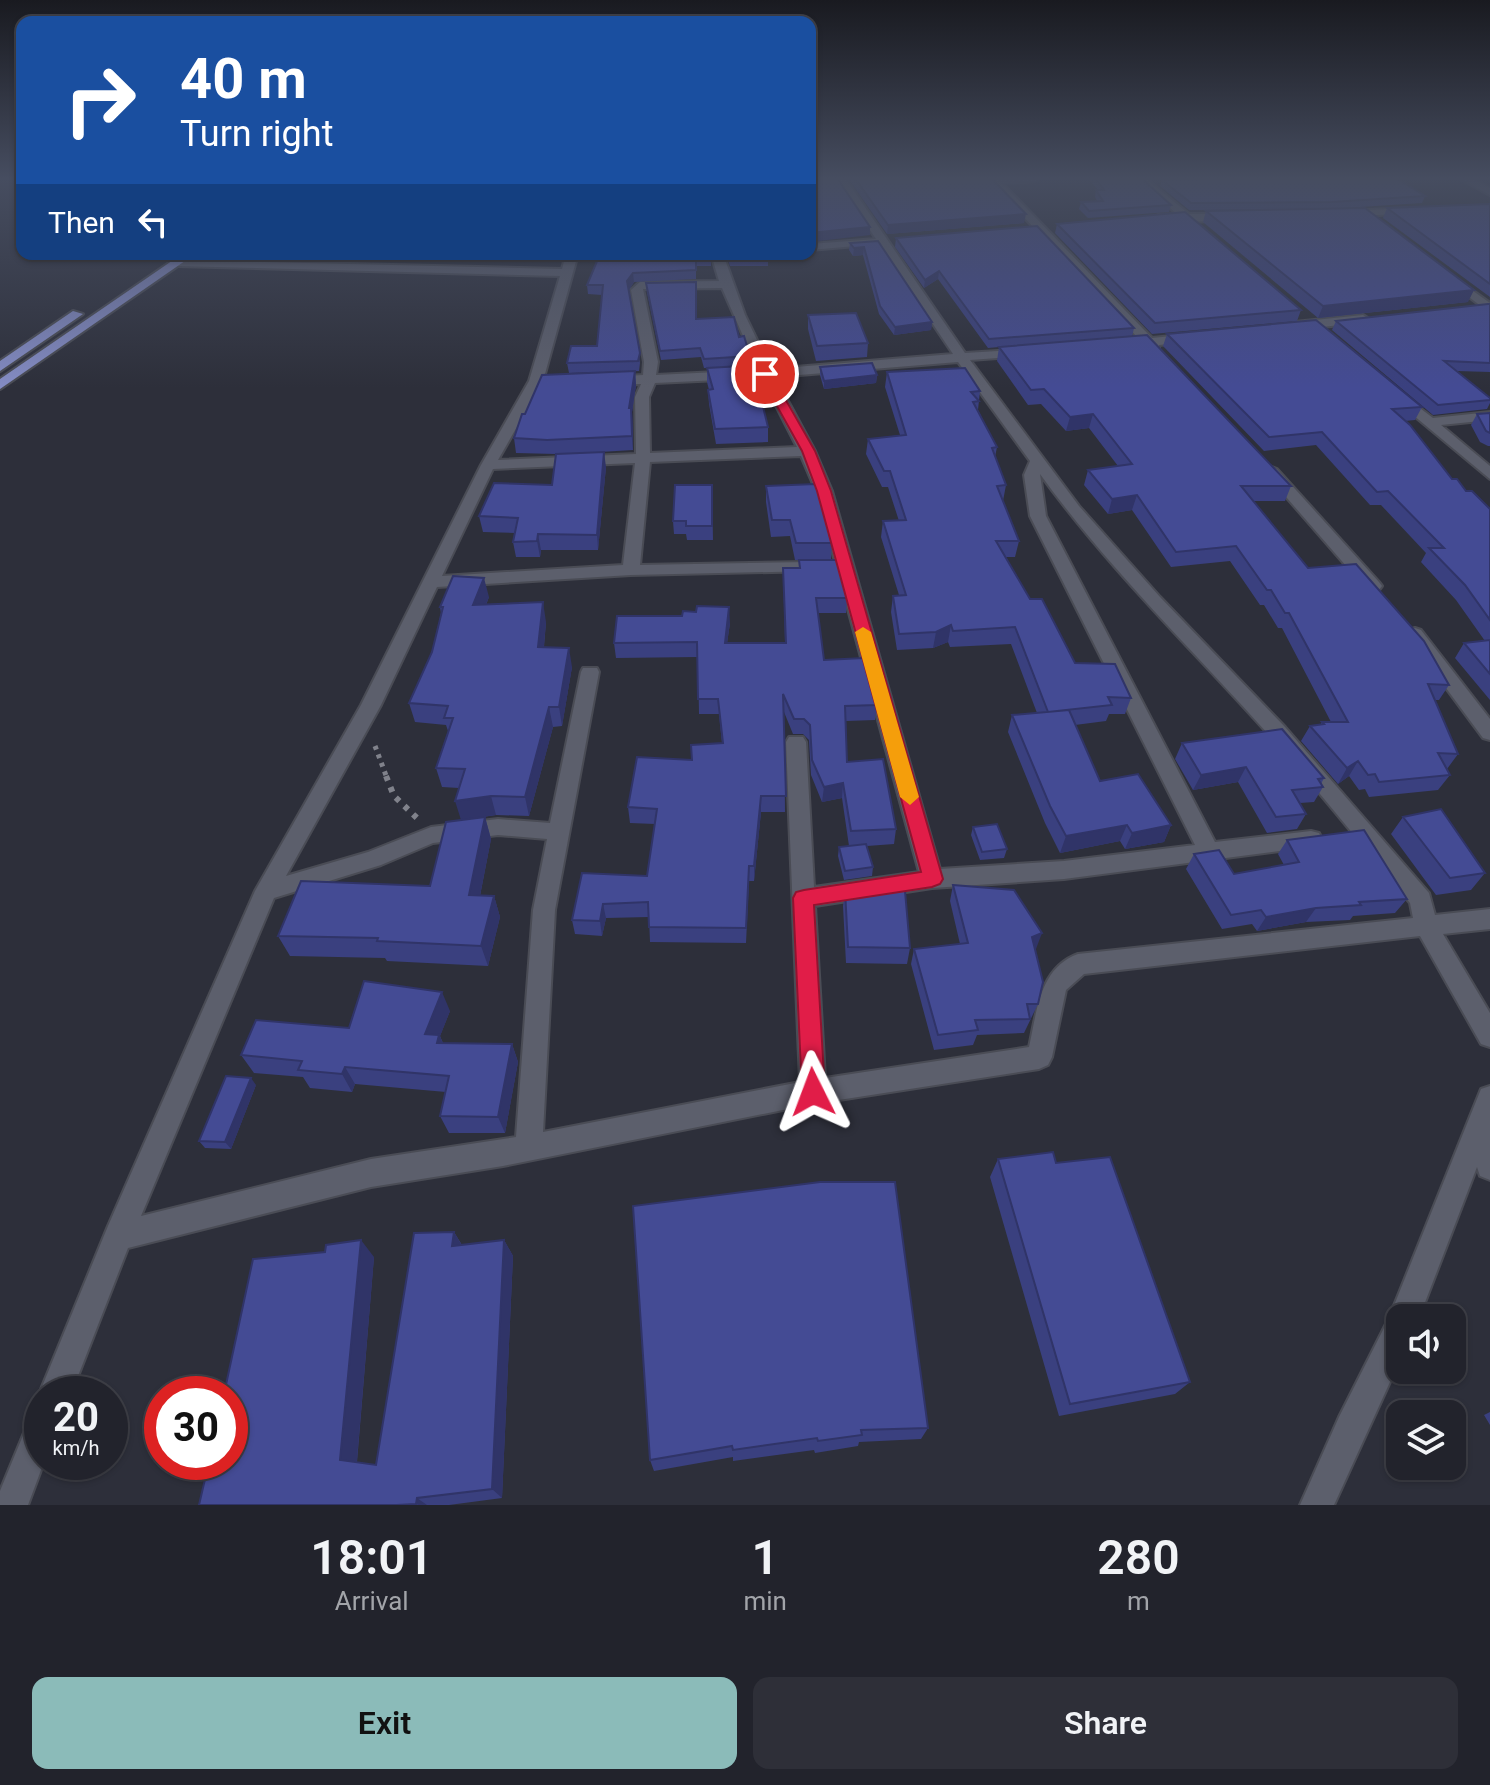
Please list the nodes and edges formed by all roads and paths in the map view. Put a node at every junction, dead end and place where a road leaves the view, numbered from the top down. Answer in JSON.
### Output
{"nodes":[{"id":1,"x":884,"y":248,"type":"edge"},
{"id":2,"x":1059,"y":248,"type":"edge"},
{"id":3,"x":169,"y":260,"type":"edge"},
{"id":4,"x":170,"y":260,"type":"edge"},
{"id":5,"x":199,"y":260,"type":"edge"},
{"id":6,"x":571,"y":260,"type":"edge"},
{"id":7,"x":719,"y":260,"type":"edge"},
{"id":8,"x":1438,"y":269,"type":"edge"},
{"id":9,"x":568,"y":273,"type":"junction"},
{"id":10,"x":725,"y":284,"type":"junction"},
{"id":11,"x":1489,"y":307,"type":"edge"},
{"id":12,"x":1471,"y":308,"type":"edge"},
{"id":13,"x":1302,"y":314,"type":"edge"},
{"id":14,"x":1377,"y":318,"type":"edge"},
{"id":15,"x":1314,"y":324,"type":"junction"},
{"id":16,"x":1284,"y":327,"type":"edge"},
{"id":17,"x":1325,"y":334,"type":"edge"},
{"id":18,"x":1209,"y":336,"type":"edge"},
{"id":19,"x":1149,"y":342,"type":"junction"},
{"id":20,"x":1118,"y":345,"type":"edge"},
{"id":21,"x":1039,"y":351,"type":"edge"},
{"id":22,"x":961,"y":357,"type":"junction"},
{"id":23,"x":1170,"y":364,"type":"edge"},
{"id":24,"x":0,"y":367,"type":"edge"},
{"id":25,"x":765,"y":374,"type":"junction"},
{"id":26,"x":649,"y":380,"type":"junction"},
{"id":27,"x":593,"y":381,"type":"edge"},
{"id":28,"x":1384,"y":383,"type":"edge"},
{"id":29,"x":0,"y":385,"type":"edge"},
{"id":30,"x":1490,"y":416,"type":"edge"},
{"id":31,"x":1431,"y":422,"type":"junction"},
{"id":32,"x":808,"y":451,"type":"junction"},
{"id":33,"x":643,"y":459,"type":"junction"},
{"id":34,"x":1038,"y":460,"type":"junction"},
{"id":35,"x":1263,"y":463,"type":"edge"},
{"id":36,"x":488,"y":465,"type":"junction"},
{"id":37,"x":1490,"y":474,"type":"edge"},
{"id":38,"x":845,"y":567,"type":"junction"},
{"id":39,"x":631,"y":570,"type":"junction"},
{"id":40,"x":434,"y":582,"type":"junction"},
{"id":41,"x":1386,"y":601,"type":"edge"},
{"id":42,"x":1407,"y":625,"type":"edge"},
{"id":43,"x":590,"y":672,"type":"dead end"},
{"id":44,"x":358,"y":729,"type":"junction"},
{"id":45,"x":1490,"y":733,"type":"edge"},
{"id":46,"x":796,"y":742,"type":"dead end"},
{"id":47,"x":560,"y":832,"type":"junction"},
{"id":48,"x":1363,"y":832,"type":"junction"},
{"id":49,"x":438,"y":834,"type":"junction"},
{"id":50,"x":1209,"y":852,"type":"junction"},
{"id":51,"x":932,"y":879,"type":"junction"},
{"id":52,"x":266,"y":891,"type":"junction"},
{"id":53,"x":804,"y":898,"type":"junction"},
{"id":54,"x":1490,"y":919,"type":"edge"},
{"id":55,"x":1426,"y":926,"type":"junction"},
{"id":56,"x":1490,"y":1036,"type":"edge"},
{"id":57,"x":813,"y":1092,"type":"junction"},
{"id":58,"x":1490,"y":1098,"type":"edge"},
{"id":59,"x":1476,"y":1135,"type":"junction"},
{"id":60,"x":529,"y":1147,"type":"junction"},
{"id":61,"x":1490,"y":1166,"type":"edge"},
{"id":62,"x":118,"y":1236,"type":"junction"},
{"id":63,"x":1410,"y":1304,"type":"edge"},
{"id":64,"x":1386,"y":1356,"type":"edge"},
{"id":65,"x":62,"y":1376,"type":"edge"},
{"id":66,"x":24,"y":1472,"type":"edge"},
{"id":67,"x":11,"y":1505,"type":"edge"},
{"id":68,"x":1317,"y":1505,"type":"edge"}],
"edges":[{"from":1,"to":22,"type":"street"},
{"from":2,"to":19,"type":"street"},
{"from":3,"to":24,"type":"main road"},
{"from":4,"to":29,"type":"main road"},
{"from":5,"to":9,"type":"street"},
{"from":6,"to":9,"type":"street"},
{"from":7,"to":10,"type":"street"},
{"from":8,"to":11,"type":"street"},
{"from":9,"to":36,"type":"street"},
{"from":10,"to":25,"type":"street"},
{"from":10,"to":26,"type":"street"},
{"from":11,"to":12,"type":"street"},
{"from":13,"to":15,"type":"street"},
{"from":14,"to":15,"type":"street"},
{"from":15,"to":16,"type":"street"},
{"from":15,"to":17,"type":"street"},
{"from":18,"to":19,"type":"street"},
{"from":19,"to":20,"type":"street"},
{"from":19,"to":23,"type":"street"},
{"from":21,"to":22,"type":"street"},
{"from":22,"to":25,"type":"street"},
{"from":22,"to":34,"type":"street"},
{"from":25,"to":26,"type":"street"},
{"from":25,"to":32,"type":"street"},
{"from":26,"to":27,"type":"street"},
{"from":26,"to":33,"type":"street"},
{"from":28,"to":31,"type":"street"},
{"from":30,"to":31,"type":"street"},
{"from":31,"to":37,"type":"street"},
{"from":32,"to":33,"type":"street"},
{"from":32,"to":38,"type":"street"},
{"from":33,"to":36,"type":"street"},
{"from":33,"to":39,"type":"street"},
{"from":34,"to":48,"type":"street"},
{"from":34,"to":50,"type":"street"},
{"from":35,"to":41,"type":"street"},
{"from":36,"to":40,"type":"street"},
{"from":38,"to":39,"type":"street"},
{"from":38,"to":51,"type":"street"},
{"from":39,"to":40,"type":"street"},
{"from":40,"to":44,"type":"street"},
{"from":42,"to":45,"type":"street"},
{"from":43,"to":47,"type":"street"},
{"from":44,"to":49,"type":"path"},
{"from":44,"to":52,"type":"street"},
{"from":46,"to":53,"type":"street"},
{"from":47,"to":49,"type":"street"},
{"from":47,"to":60,"type":"street"},
{"from":48,"to":50,"type":"street"},
{"from":48,"to":55,"type":"street"},
{"from":49,"to":52,"type":"street"},
{"from":50,"to":51,"type":"street"},
{"from":51,"to":53,"type":"street"},
{"from":52,"to":62,"type":"street"},
{"from":53,"to":57,"type":"street"},
{"from":54,"to":55,"type":"street"},
{"from":55,"to":56,"type":"street"},
{"from":55,"to":57,"type":"street"},
{"from":57,"to":60,"type":"street"},
{"from":58,"to":59,"type":"street"},
{"from":59,"to":61,"type":"street"},
{"from":59,"to":63,"type":"street"},
{"from":60,"to":62,"type":"street"},
{"from":62,"to":65,"type":"street"},
{"from":64,"to":68,"type":"street"},
{"from":66,"to":67,"type":"street"}]}
